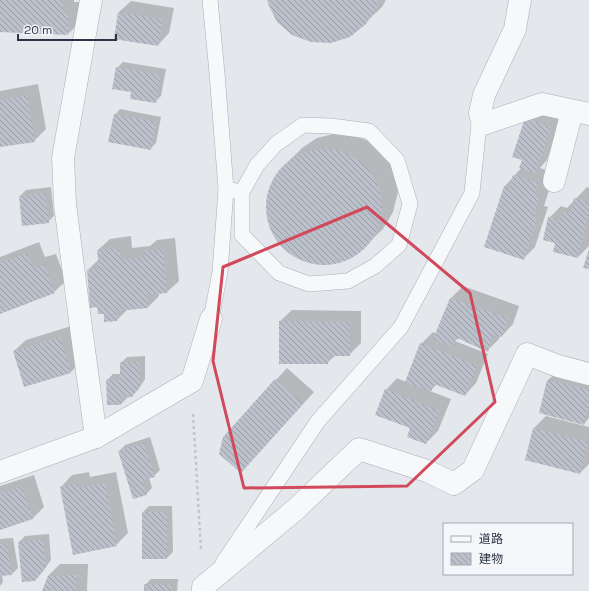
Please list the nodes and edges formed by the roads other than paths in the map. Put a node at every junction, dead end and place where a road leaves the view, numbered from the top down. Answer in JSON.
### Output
{"nodes":[{"id":1,"x":91,"y":0,"type":"edge"},
{"id":2,"x":210,"y":0,"type":"edge"},
{"id":3,"x":520,"y":0,"type":"edge"},
{"id":4,"x":580,"y":112,"type":"edge"},
{"id":5,"x":480,"y":113,"type":"junction"},
{"id":6,"x":554,"y":182,"type":"dead end"},
{"id":7,"x":226,"y":189,"type":"junction"},
{"id":8,"x":242,"y":192,"type":"junction"},
{"id":9,"x":211,"y":319,"type":"joint"},
{"id":10,"x":589,"y":374,"type":"edge"},
{"id":11,"x":96,"y":437,"type":"junction"},
{"id":12,"x":0,"y":472,"type":"edge"},
{"id":13,"x":206,"y":586,"type":"edge"}],
"edges":[{"from":1,"to":11,"type":"street"},
{"from":2,"to":7,"type":"lane"},
{"from":3,"to":5,"type":"street"},
{"from":4,"to":5,"type":"street"},
{"from":4,"to":6,"type":"street"},
{"from":5,"to":13,"type":"lane"},
{"from":7,"to":8,"type":"lane"},
{"from":7,"to":9,"type":"lane"},
{"from":8,"to":8,"type":"lane"},
{"from":9,"to":11,"type":"street"},
{"from":10,"to":13,"type":"street"},
{"from":11,"to":12,"type":"street"}]}
